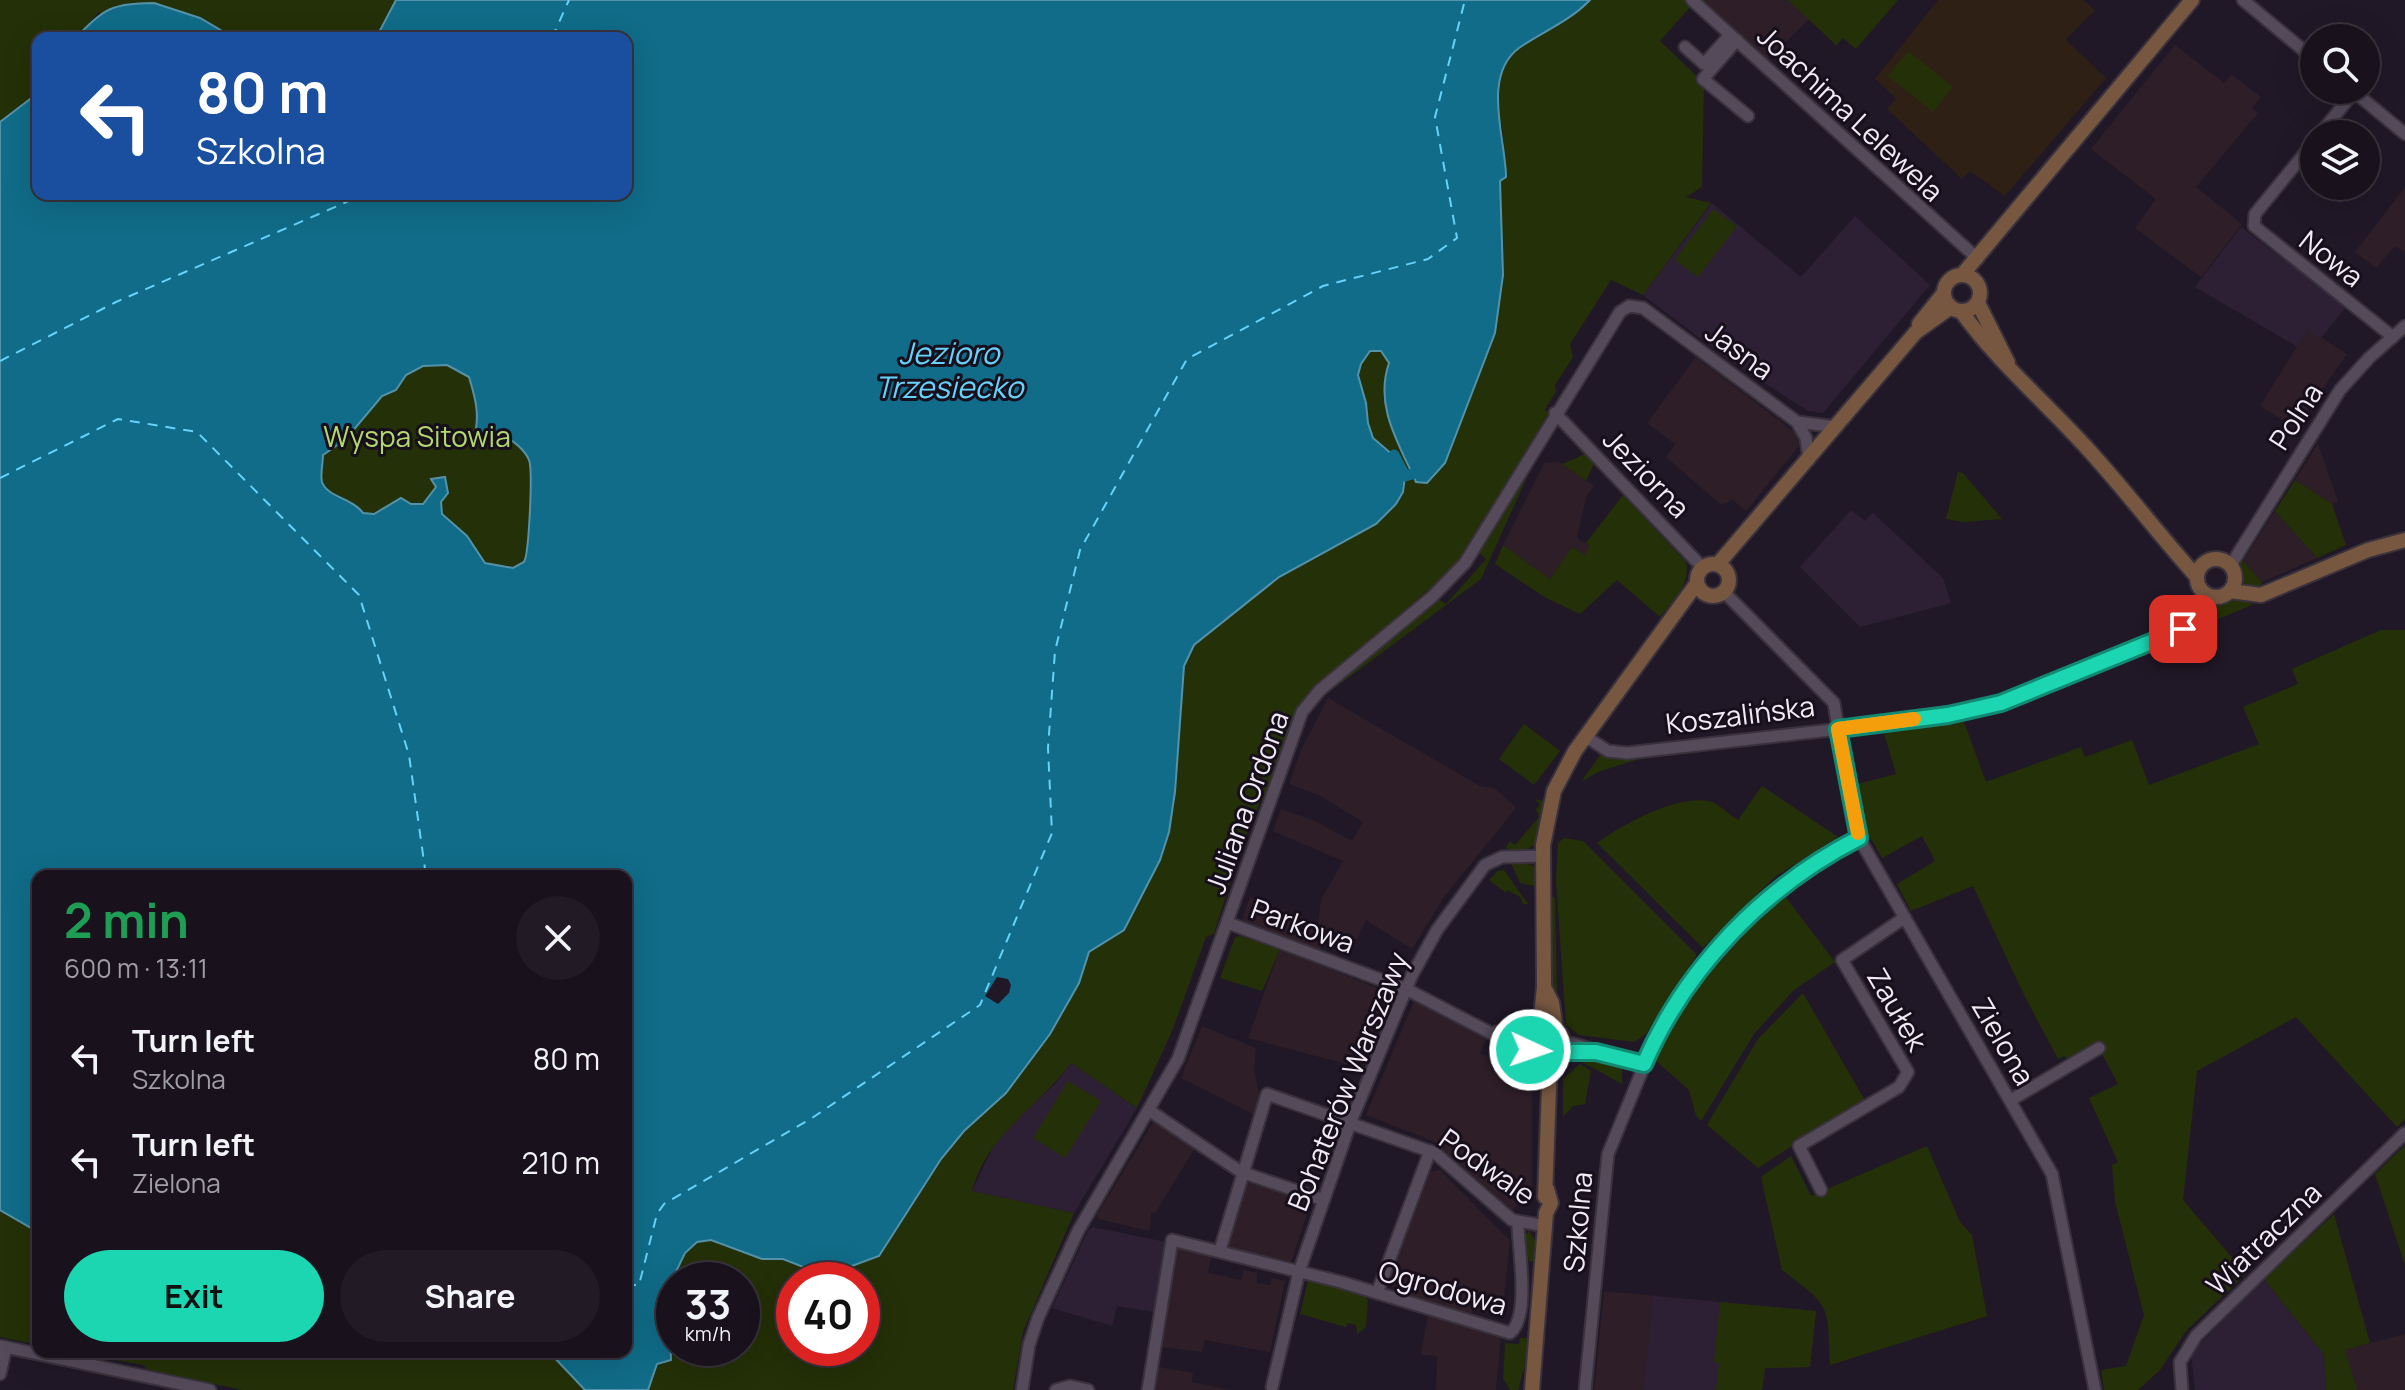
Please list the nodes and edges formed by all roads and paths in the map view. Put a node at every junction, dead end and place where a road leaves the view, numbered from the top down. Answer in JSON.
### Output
{"nodes":[{"id":1,"x":1692,"y":0,"type":"edge"},
{"id":2,"x":2192,"y":0,"type":"edge"},
{"id":3,"x":2243,"y":0,"type":"edge"},
{"id":4,"x":1733,"y":38,"type":"junction"},
{"id":5,"x":1685,"y":47,"type":"dead end"},
{"id":6,"x":2300,"y":47,"type":"edge"},
{"id":7,"x":2343,"y":104,"type":"edge"},
{"id":8,"x":2369,"y":104,"type":"edge"},
{"id":9,"x":1748,"y":116,"type":"dead end"},
{"id":10,"x":2331,"y":120,"type":"edge"},
{"id":11,"x":2405,"y":134,"type":"edge"},
{"id":12,"x":2300,"y":159,"type":"edge"},
{"id":13,"x":1978,"y":259,"type":"junction"},
{"id":14,"x":1968,"y":277,"type":"junction"},
{"id":15,"x":1944,"y":293,"type":"junction"},
{"id":16,"x":1978,"y":303,"type":"junction"},
{"id":17,"x":1956,"y":309,"type":"junction"},
{"id":18,"x":1654,"y":316,"type":"joint"},
{"id":19,"x":2405,"y":326,"type":"edge"},
{"id":20,"x":1916,"y":332,"type":"junction"},
{"id":21,"x":2393,"y":337,"type":"junction"},
{"id":22,"x":2009,"y":363,"type":"junction"},
{"id":23,"x":1555,"y":413,"type":"junction"},
{"id":24,"x":1797,"y":422,"type":"junction"},
{"id":25,"x":1837,"y":427,"type":"junction"},
{"id":26,"x":1809,"y":461,"type":"junction"},
{"id":27,"x":2405,"y":540,"type":"edge"},
{"id":28,"x":2180,"y":556,"type":"junction"},
{"id":29,"x":2205,"y":562,"type":"junction"},
{"id":30,"x":2226,"y":562,"type":"junction"},
{"id":31,"x":1702,"y":567,"type":"junction"},
{"id":32,"x":1722,"y":567,"type":"junction"},
{"id":33,"x":2197,"y":577,"type":"junction"},
{"id":34,"x":2233,"y":587,"type":"junction"},
{"id":35,"x":1700,"y":588,"type":"junction"},
{"id":36,"x":1724,"y":592,"type":"junction"},
{"id":37,"x":2210,"y":596,"type":"junction"},
{"id":38,"x":1838,"y":729,"type":"junction"},
{"id":39,"x":1585,"y":736,"type":"junction"},
{"id":40,"x":1859,"y":838,"type":"junction"},
{"id":41,"x":1543,"y":856,"type":"junction"},
{"id":42,"x":1904,"y":918,"type":"junction"},
{"id":43,"x":1228,"y":923,"type":"junction"},
{"id":44,"x":1406,"y":989,"type":"junction"},
{"id":45,"x":1545,"y":1043,"type":"junction"},
{"id":46,"x":2099,"y":1048,"type":"dead end"},
{"id":47,"x":1644,"y":1064,"type":"junction"},
{"id":48,"x":2011,"y":1100,"type":"junction"},
{"id":49,"x":1150,"y":1111,"type":"junction"},
{"id":50,"x":1346,"y":1120,"type":"junction"},
{"id":51,"x":2405,"y":1133,"type":"edge"},
{"id":52,"x":1430,"y":1151,"type":"junction"},
{"id":53,"x":1241,"y":1172,"type":"junction"},
{"id":54,"x":1821,"y":1190,"type":"dead end"},
{"id":55,"x":1324,"y":1200,"type":"junction"},
{"id":56,"x":1546,"y":1219,"type":"junction"},
{"id":57,"x":1518,"y":1224,"type":"junction"},
{"id":58,"x":1220,"y":1250,"type":"junction"},
{"id":59,"x":1299,"y":1272,"type":"junction"},
{"id":60,"x":1377,"y":1293,"type":"junction"},
{"id":61,"x":3,"y":1347,"type":"edge"},
{"id":62,"x":32,"y":1353,"type":"edge"},
{"id":63,"x":56,"y":1358,"type":"edge"},
{"id":64,"x":1532,"y":1359,"type":"junction"},
{"id":65,"x":0,"y":1374,"type":"edge"},
{"id":66,"x":1272,"y":1387,"type":"dead end"},
{"id":67,"x":210,"y":1390,"type":"edge"},
{"id":68,"x":1024,"y":1390,"type":"edge"},
{"id":69,"x":1056,"y":1390,"type":"edge"},
{"id":70,"x":1088,"y":1390,"type":"edge"},
{"id":71,"x":1148,"y":1390,"type":"edge"},
{"id":72,"x":1521,"y":1390,"type":"edge"},
{"id":73,"x":1532,"y":1390,"type":"edge"},
{"id":74,"x":1585,"y":1390,"type":"edge"},
{"id":75,"x":2095,"y":1390,"type":"edge"},
{"id":76,"x":2182,"y":1390,"type":"edge"}],
"edges":[{"from":1,"to":4,"type":"street","name":"Joachima Lelewela"},
{"from":2,"to":13,"type":"street"},
{"from":3,"to":6,"type":"street"},
{"from":4,"to":5,"type":"street"},
{"from":4,"to":9,"type":"street"},
{"from":4,"to":13,"type":"street","name":"Joachima Lelewela"},
{"from":7,"to":10,"type":"street"},
{"from":8,"to":11,"type":"street"},
{"from":12,"to":21,"type":"street","name":"Nowa"},
{"from":13,"to":14,"type":"street"},
{"from":14,"to":15,"type":"street"},
{"from":14,"to":16,"type":"street"},
{"from":15,"to":17,"type":"street"},
{"from":15,"to":20,"type":"street"},
{"from":16,"to":17,"type":"street"},
{"from":16,"to":22,"type":"street"},
{"from":17,"to":20,"type":"street"},
{"from":17,"to":22,"type":"street"},
{"from":18,"to":23,"type":"street","name":"Juliana Ordona"},
{"from":18,"to":24,"type":"street","name":"Jasna"},
{"from":19,"to":21,"type":"street","name":"Polna"},
{"from":20,"to":25,"type":"street"},
{"from":21,"to":30,"type":"street","name":"Polna"},
{"from":22,"to":28,"type":"street"},
{"from":23,"to":31,"type":"street","name":"Jeziorna"},
{"from":23,"to":43,"type":"street","name":"Juliana Ordona"},
{"from":24,"to":25,"type":"street","name":"Jasna"},
{"from":24,"to":26,"type":"street"},
{"from":25,"to":26,"type":"street"},
{"from":26,"to":32,"type":"street"},
{"from":27,"to":34,"type":"street"},
{"from":28,"to":29,"type":"street"},
{"from":28,"to":33,"type":"street"},
{"from":29,"to":30,"type":"street"},
{"from":29,"to":33,"type":"street"},
{"from":30,"to":34,"type":"street"},
{"from":31,"to":32,"type":"street"},
{"from":31,"to":35,"type":"street"},
{"from":32,"to":36,"type":"street"},
{"from":33,"to":37,"type":"street"},
{"from":34,"to":37,"type":"street"},
{"from":35,"to":36,"type":"street"},
{"from":35,"to":39,"type":"street"},
{"from":36,"to":38,"type":"street"},
{"from":37,"to":38,"type":"street","name":"Koszalińska"},
{"from":38,"to":39,"type":"street","name":"Koszalińska"},
{"from":38,"to":40,"type":"street","name":"Zielona"},
{"from":39,"to":41,"type":"street"},
{"from":40,"to":42,"type":"street","name":"Zielona"},
{"from":40,"to":47,"type":"street","name":"Szkolna"},
{"from":41,"to":44,"type":"street","name":"Bohaterów Warszawy"},
{"from":41,"to":45,"type":"street"},
{"from":42,"to":48,"type":"street","name":"Zielona"},
{"from":42,"to":54,"type":"street","name":"Zaułek"},
{"from":43,"to":44,"type":"street","name":"Parkowa"},
{"from":43,"to":49,"type":"street","name":"Juliana Ordona"},
{"from":44,"to":45,"type":"street","name":"Parkowa"},
{"from":44,"to":50,"type":"street","name":"Bohaterów Warszawy"},
{"from":45,"to":47,"type":"street"},
{"from":45,"to":56,"type":"street"},
{"from":46,"to":48,"type":"street"},
{"from":47,"to":74,"type":"street","name":"Szkolna"},
{"from":48,"to":75,"type":"street","name":"Zielona"},
{"from":49,"to":53,"type":"street"},
{"from":49,"to":68,"type":"street","name":"Juliana Ordona"},
{"from":50,"to":52,"type":"street","name":"Podwale"},
{"from":50,"to":53,"type":"street","name":"Podwale"},
{"from":50,"to":55,"type":"street","name":"Bohaterów Warszawy"},
{"from":51,"to":76,"type":"street","name":"Wiatraczna"},
{"from":52,"to":57,"type":"street","name":"Podwale"},
{"from":52,"to":60,"type":"street"},
{"from":53,"to":55,"type":"street"},
{"from":53,"to":58,"type":"street"},
{"from":55,"to":59,"type":"street","name":"Bohaterów Warszawy"},
{"from":56,"to":57,"type":"street","name":"Podwale"},
{"from":56,"to":64,"type":"street"},
{"from":57,"to":60,"type":"street","name":"Ogrodowa"},
{"from":58,"to":59,"type":"street","name":"Ogrodowa"},
{"from":58,"to":71,"type":"street","name":"Ogrodowa"},
{"from":59,"to":60,"type":"street","name":"Ogrodowa"},
{"from":59,"to":66,"type":"street","name":"Bohaterów Warszawy"},
{"from":61,"to":62,"type":"street"},
{"from":61,"to":65,"type":"street"},
{"from":63,"to":67,"type":"street"},
{"from":64,"to":72,"type":"street"},
{"from":64,"to":73,"type":"street"},
{"from":69,"to":70,"type":"street"}]}
